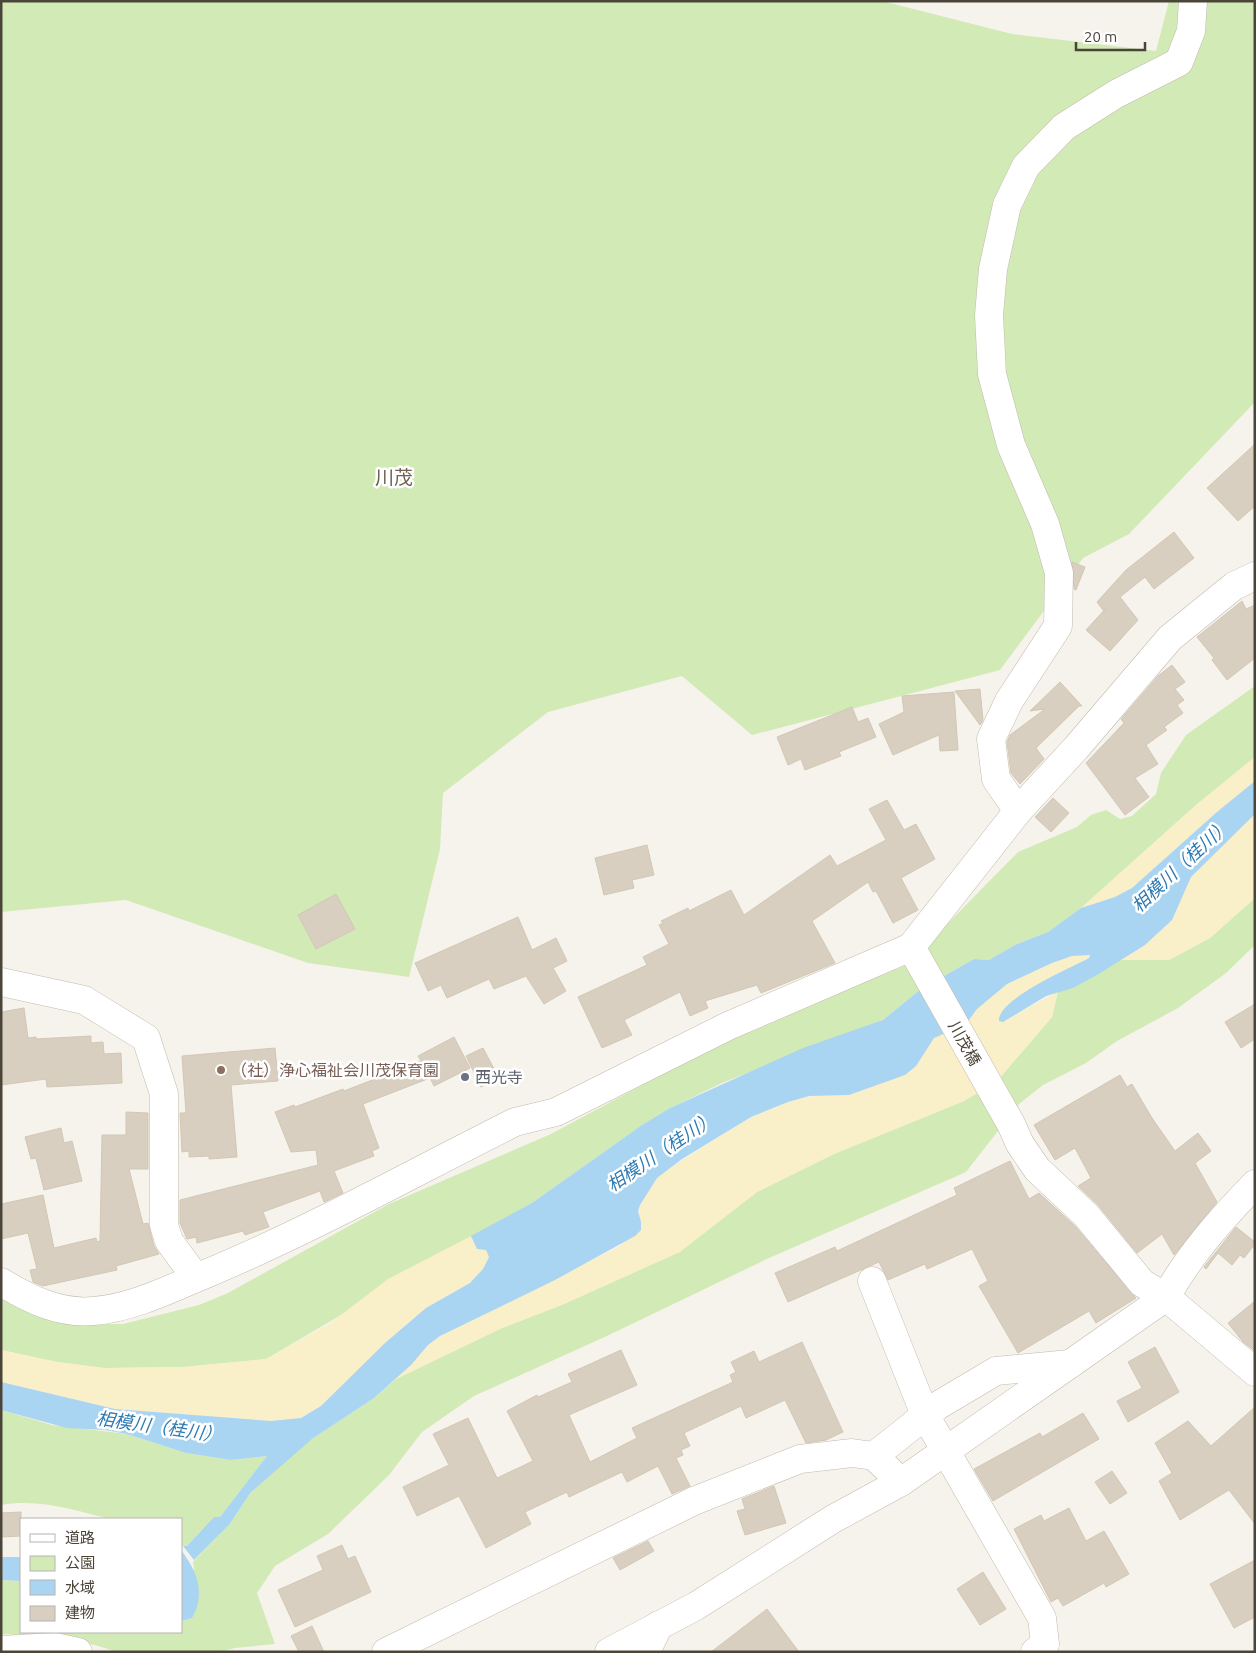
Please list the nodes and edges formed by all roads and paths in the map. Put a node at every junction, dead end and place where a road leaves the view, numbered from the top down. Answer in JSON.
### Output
{"nodes":[{"id":1,"x":1193,"y":1,"type":"edge"},
{"id":2,"x":1255,"y":576,"type":"edge"},
{"id":3,"x":1018,"y":811,"type":"junction"},
{"id":4,"x":915,"y":954,"type":"junction"},
{"id":5,"x":1,"y":982,"type":"edge"},
{"id":6,"x":1255,"y":1184,"type":"edge"},
{"id":7,"x":196,"y":1278,"type":"junction"},
{"id":8,"x":872,"y":1281,"type":"dead end"},
{"id":9,"x":1,"y":1282,"type":"edge"},
{"id":10,"x":1166,"y":1297,"type":"junction"},
{"id":11,"x":1070,"y":1364,"type":"junction"},
{"id":12,"x":1255,"y":1372,"type":"edge"},
{"id":13,"x":925,"y":1415,"type":"junction"},
{"id":14,"x":945,"y":1452,"type":"junction"},
{"id":15,"x":874,"y":1456,"type":"junction"},
{"id":16,"x":900,"y":1482,"type":"junction"},
{"id":17,"x":659,"y":1625,"type":"junction"},
{"id":18,"x":1,"y":1650,"type":"edge"},
{"id":19,"x":78,"y":1652,"type":"edge"},
{"id":20,"x":386,"y":1652,"type":"edge"},
{"id":21,"x":609,"y":1652,"type":"edge"},
{"id":22,"x":646,"y":1652,"type":"edge"},
{"id":23,"x":1035,"y":1652,"type":"edge"}],
"edges":[{"from":1,"to":3,"type":"street"},
{"from":2,"to":3,"type":"street"},
{"from":3,"to":4,"type":"street"},
{"from":4,"to":7,"type":"street"},
{"from":4,"to":10,"type":"street","name":"川茂橋"},
{"from":5,"to":7,"type":"street"},
{"from":6,"to":10,"type":"street"},
{"from":7,"to":9,"type":"street"},
{"from":8,"to":13,"type":"street"},
{"from":10,"to":11,"type":"street"},
{"from":10,"to":12,"type":"street","name":"川茂橋"},
{"from":11,"to":13,"type":"street"},
{"from":11,"to":14,"type":"street"},
{"from":13,"to":14,"type":"street"},
{"from":13,"to":15,"type":"street"},
{"from":14,"to":16,"type":"street"},
{"from":14,"to":23,"type":"street"},
{"from":15,"to":16,"type":"street"},
{"from":15,"to":20,"type":"street"},
{"from":16,"to":17,"type":"street"},
{"from":17,"to":21,"type":"street"},
{"from":17,"to":22,"type":"street"},
{"from":18,"to":19,"type":"street"}]}
